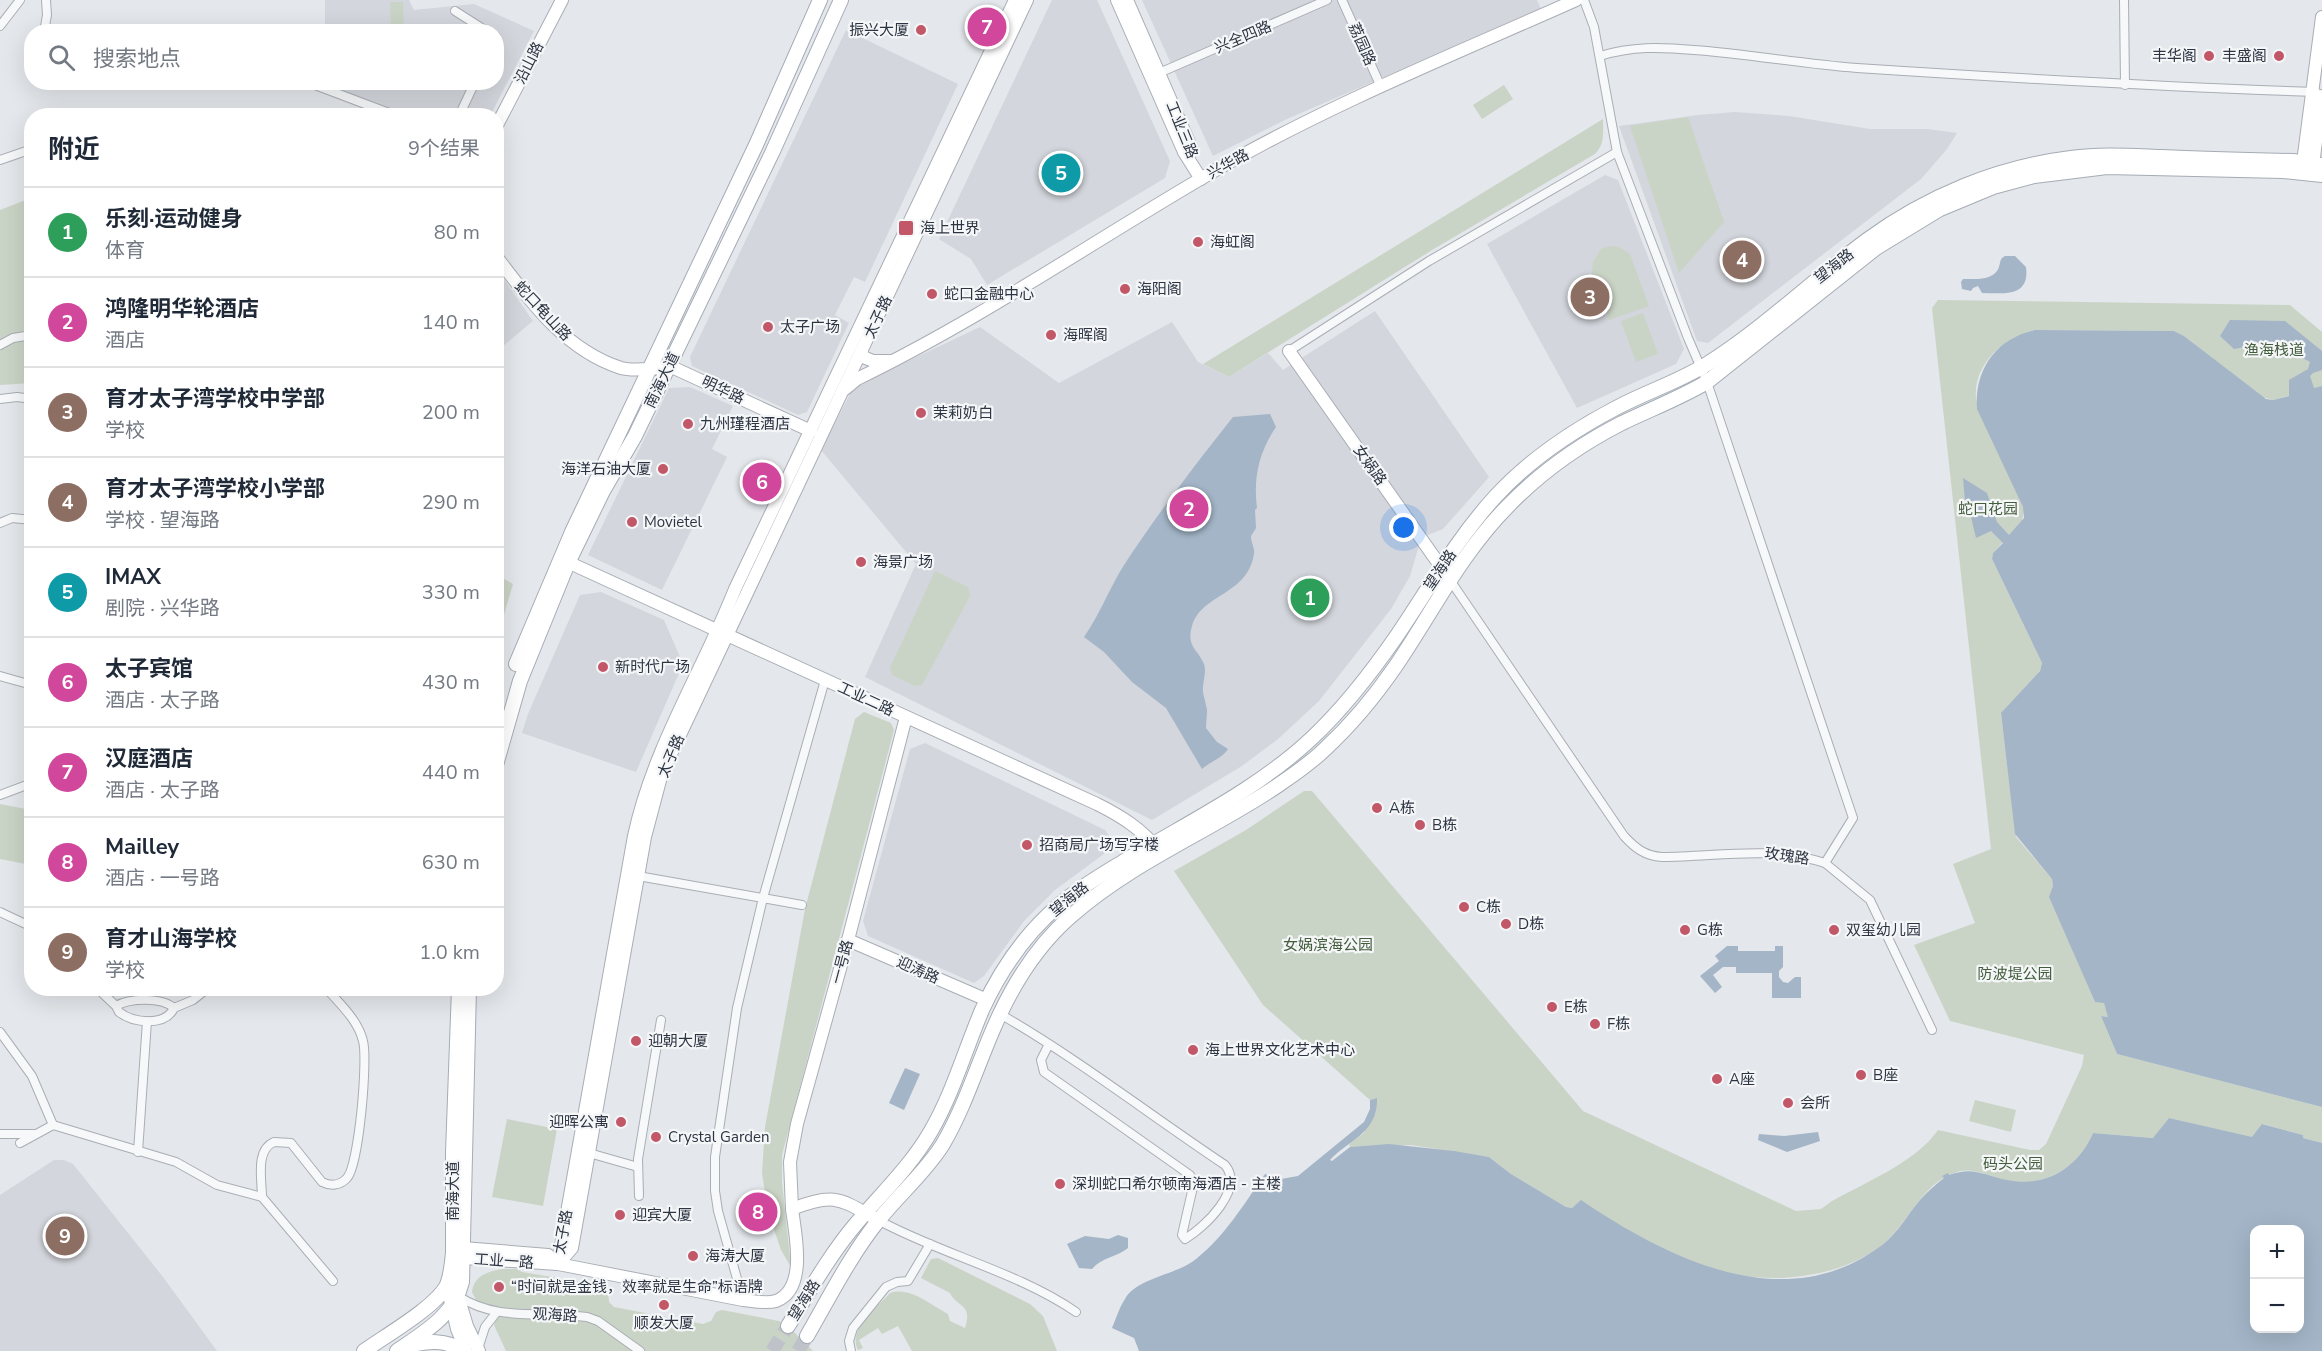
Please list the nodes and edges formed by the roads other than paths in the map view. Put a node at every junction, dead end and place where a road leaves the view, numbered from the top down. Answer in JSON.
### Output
{"nodes":[{"id":1,"x":20,"y":0,"type":"edge"},
{"id":2,"x":46,"y":0,"type":"edge"},
{"id":3,"x":562,"y":0,"type":"edge"},
{"id":4,"x":820,"y":0,"type":"edge"},
{"id":5,"x":841,"y":0,"type":"edge"},
{"id":6,"x":1015,"y":0,"type":"edge"},
{"id":7,"x":1027,"y":0,"type":"edge"},
{"id":8,"x":1116,"y":0,"type":"edge"},
{"id":9,"x":1127,"y":0,"type":"edge"},
{"id":10,"x":1327,"y":0,"type":"edge"},
{"id":11,"x":1342,"y":0,"type":"edge"},
{"id":12,"x":1576,"y":0,"type":"edge"},
{"id":13,"x":1584,"y":0,"type":"edge"},
{"id":14,"x":2124,"y":0,"type":"edge"},
{"id":15,"x":1550,"y":5,"type":"edge"},
{"id":16,"x":455,"y":11,"type":"dead end"},
{"id":17,"x":2322,"y":17,"type":"edge"},
{"id":18,"x":44,"y":24,"type":"edge"},
{"id":19,"x":475,"y":24,"type":"edge"},
{"id":20,"x":0,"y":26,"type":"edge"},
{"id":21,"x":1600,"y":56,"type":"junction"},
{"id":22,"x":1159,"y":73,"type":"junction"},
{"id":23,"x":2125,"y":85,"type":"junction"},
{"id":24,"x":1381,"y":87,"type":"junction"},
{"id":25,"x":326,"y":90,"type":"edge"},
{"id":26,"x":471,"y":90,"type":"edge"},
{"id":27,"x":2319,"y":94,"type":"edge"},
{"id":28,"x":375,"y":108,"type":"edge"},
{"id":29,"x":463,"y":108,"type":"edge"},
{"id":30,"x":504,"y":112,"type":"edge"},
{"id":31,"x":24,"y":152,"type":"edge"},
{"id":32,"x":1617,"y":152,"type":"junction"},
{"id":33,"x":0,"y":160,"type":"edge"},
{"id":34,"x":2312,"y":168,"type":"edge"},
{"id":35,"x":1201,"y":179,"type":"junction"},
{"id":36,"x":504,"y":266,"type":"edge"},
{"id":37,"x":24,"y":336,"type":"edge"},
{"id":38,"x":0,"y":345,"type":"edge"},
{"id":39,"x":862,"y":351,"type":"junction"},
{"id":40,"x":1289,"y":351,"type":"joint"},
{"id":41,"x":897,"y":360,"type":"junction"},
{"id":42,"x":668,"y":367,"type":"junction"},
{"id":43,"x":649,"y":368,"type":"junction"},
{"id":44,"x":1701,"y":368,"type":"junction"},
{"id":45,"x":1707,"y":382,"type":"junction"},
{"id":46,"x":844,"y":389,"type":"junction"},
{"id":47,"x":24,"y":398,"type":"edge"},
{"id":48,"x":0,"y":399,"type":"edge"},
{"id":49,"x":811,"y":431,"type":"junction"},
{"id":50,"x":24,"y":519,"type":"edge"},
{"id":51,"x":0,"y":524,"type":"edge"},
{"id":52,"x":564,"y":561,"type":"junction"},
{"id":53,"x":1441,"y":567,"type":"junction"},
{"id":54,"x":1450,"y":580,"type":"junction"},
{"id":55,"x":723,"y":633,"type":"junction"},
{"id":56,"x":0,"y":676,"type":"edge"},
{"id":57,"x":825,"y":680,"type":"junction"},
{"id":58,"x":24,"y":683,"type":"edge"},
{"id":59,"x":504,"y":700,"type":"edge"},
{"id":60,"x":906,"y":717,"type":"junction"},
{"id":61,"x":504,"y":737,"type":"edge"},
{"id":62,"x":24,"y":786,"type":"edge"},
{"id":63,"x":0,"y":794,"type":"edge"},
{"id":64,"x":1184,"y":834,"type":"junction"},
{"id":65,"x":1157,"y":849,"type":"junction"},
{"id":66,"x":1825,"y":863,"type":"junction"},
{"id":67,"x":638,"y":876,"type":"junction"},
{"id":68,"x":764,"y":898,"type":"junction"},
{"id":69,"x":802,"y":905,"type":"dead end"},
{"id":70,"x":0,"y":912,"type":"edge"},
{"id":71,"x":24,"y":923,"type":"edge"},
{"id":72,"x":848,"y":940,"type":"junction"},
{"id":73,"x":105,"y":996,"type":"edge"},
{"id":74,"x":198,"y":996,"type":"edge"},
{"id":75,"x":333,"y":996,"type":"edge"},
{"id":76,"x":459,"y":996,"type":"edge"},
{"id":77,"x":469,"y":996,"type":"edge"},
{"id":78,"x":987,"y":1000,"type":"junction"},
{"id":79,"x":116,"y":1006,"type":"junction"},
{"id":80,"x":174,"y":1008,"type":"junction"},
{"id":81,"x":1000,"y":1014,"type":"junction"},
{"id":82,"x":661,"y":1020,"type":"dead end"},
{"id":83,"x":147,"y":1021,"type":"junction"},
{"id":84,"x":1932,"y":1030,"type":"dead end"},
{"id":85,"x":0,"y":1032,"type":"edge"},
{"id":86,"x":1049,"y":1044,"type":"junction"},
{"id":87,"x":53,"y":1125,"type":"junction"},
{"id":88,"x":0,"y":1134,"type":"edge"},
{"id":89,"x":38,"y":1134,"type":"junction"},
{"id":90,"x":20,"y":1143,"type":"dead end"},
{"id":91,"x":138,"y":1152,"type":"junction"},
{"id":92,"x":589,"y":1153,"type":"junction"},
{"id":93,"x":638,"y":1167,"type":"junction"},
{"id":94,"x":639,"y":1196,"type":"dead end"},
{"id":95,"x":262,"y":1197,"type":"junction"},
{"id":96,"x":792,"y":1209,"type":"junction"},
{"id":97,"x":865,"y":1213,"type":"junction"},
{"id":98,"x":878,"y":1220,"type":"junction"},
{"id":99,"x":562,"y":1239,"type":"junction"},
{"id":100,"x":930,"y":1244,"type":"junction"},
{"id":101,"x":572,"y":1248,"type":"junction"},
{"id":102,"x":460,"y":1253,"type":"junction"},
{"id":103,"x":548,"y":1255,"type":"junction"},
{"id":104,"x":558,"y":1264,"type":"junction"},
{"id":105,"x":590,"y":1270,"type":"junction"},
{"id":106,"x":333,"y":1281,"type":"dead end"},
{"id":107,"x":447,"y":1284,"type":"junction"},
{"id":108,"x":743,"y":1300,"type":"junction"},
{"id":109,"x":455,"y":1302,"type":"junction"},
{"id":110,"x":1076,"y":1312,"type":"dead end"},
{"id":111,"x":495,"y":1313,"type":"junction"},
{"id":112,"x":788,"y":1326,"type":"tunnel mouth"},
{"id":113,"x":807,"y":1336,"type":"tunnel mouth"},
{"id":114,"x":399,"y":1350,"type":"edge"},
{"id":115,"x":364,"y":1351,"type":"edge"},
{"id":116,"x":472,"y":1351,"type":"edge"},
{"id":117,"x":640,"y":1351,"type":"edge"},
{"id":118,"x":851,"y":1351,"type":"edge"}],
"edges":[{"from":1,"to":20,"type":"street"},
{"from":2,"to":18,"type":"street"},
{"from":3,"to":30,"type":"street","name":"沿山路"},
{"from":4,"to":43,"type":"main road","name":"南海大道"},
{"from":5,"to":42,"type":"main road","name":"南海大道"},
{"from":6,"to":49,"type":"street","name":"太子路"},
{"from":7,"to":39,"type":"street","name":"太子路"},
{"from":8,"to":35,"type":"street","name":"工业三路"},
{"from":9,"to":22,"type":"street","name":"工业三路"},
{"from":10,"to":22,"type":"street","name":"兴全四路"},
{"from":11,"to":24,"type":"street","name":"荔园路"},
{"from":12,"to":15,"type":"street","name":"兴华路"},
{"from":13,"to":21,"type":"street"},
{"from":14,"to":23,"type":"street"},
{"from":15,"to":24,"type":"street","name":"兴华路"},
{"from":16,"to":19,"type":"street"},
{"from":17,"to":27,"type":"street"},
{"from":21,"to":23,"type":"street"},
{"from":21,"to":32,"type":"street"},
{"from":22,"to":35,"type":"street","name":"工业三路"},
{"from":23,"to":27,"type":"street"},
{"from":24,"to":35,"type":"street","name":"兴华路"},
{"from":25,"to":28,"type":"street"},
{"from":26,"to":29,"type":"street"},
{"from":27,"to":34,"type":"street"},
{"from":31,"to":33,"type":"street"},
{"from":32,"to":40,"type":"street"},
{"from":32,"to":44,"type":"street"},
{"from":34,"to":44,"type":"main road","name":"望海路"},
{"from":34,"to":45,"type":"main road","name":"望海路"},
{"from":35,"to":41,"type":"street","name":"兴华路"},
{"from":36,"to":43,"type":"street","name":"蛇口龟山路"},
{"from":37,"to":38,"type":"street"},
{"from":39,"to":41,"type":"street"},
{"from":39,"to":46,"type":"street","name":"太子路"},
{"from":40,"to":53,"type":"street","name":"女娲路"},
{"from":41,"to":46,"type":"street","name":"兴华路"},
{"from":42,"to":43,"type":"street","name":"蛇口龟山路"},
{"from":42,"to":49,"type":"street","name":"明华路"},
{"from":42,"to":52,"type":"main road","name":"南海大道"},
{"from":43,"to":52,"type":"main road","name":"南海大道"},
{"from":44,"to":45,"type":"street"},
{"from":44,"to":53,"type":"main road","name":"望海路"},
{"from":45,"to":54,"type":"main road","name":"望海路"},
{"from":45,"to":66,"type":"street","name":"玫瑰路"},
{"from":46,"to":55,"type":"street","name":"太子路"},
{"from":47,"to":48,"type":"street"},
{"from":49,"to":55,"type":"street","name":"太子路"},
{"from":50,"to":51,"type":"street"},
{"from":52,"to":55,"type":"street","name":"工业二路"},
{"from":52,"to":59,"type":"main road","name":"南海大道"},
{"from":52,"to":61,"type":"main road","name":"南海大道"},
{"from":53,"to":54,"type":"street","name":"女娲路"},
{"from":53,"to":64,"type":"main road","name":"望海路"},
{"from":54,"to":64,"type":"main road","name":"望海路"},
{"from":54,"to":66,"type":"street","name":"玫瑰路"},
{"from":55,"to":57,"type":"street","name":"工业二路"},
{"from":55,"to":67,"type":"street","name":"太子路"},
{"from":55,"to":99,"type":"street","name":"太子路"},
{"from":56,"to":58,"type":"street"},
{"from":57,"to":60,"type":"street","name":"工业二路"},
{"from":57,"to":68,"type":"street"},
{"from":60,"to":65,"type":"street","name":"工业二路"},
{"from":60,"to":72,"type":"street","name":"一号路"},
{"from":62,"to":63,"type":"street"},
{"from":64,"to":65,"type":"main road","name":"望海路"},
{"from":65,"to":78,"type":"main road","name":"望海路"},
{"from":65,"to":81,"type":"main road","name":"望海路"},
{"from":66,"to":84,"type":"street"},
{"from":67,"to":68,"type":"street"},
{"from":67,"to":92,"type":"street","name":"太子路"},
{"from":68,"to":69,"type":"street"},
{"from":68,"to":108,"type":"street"},
{"from":70,"to":71,"type":"street"},
{"from":72,"to":78,"type":"street","name":"迎涛路"},
{"from":72,"to":96,"type":"street","name":"一号路"},
{"from":73,"to":79,"type":"street"},
{"from":74,"to":80,"type":"street"},
{"from":75,"to":95,"type":"street"},
{"from":76,"to":102,"type":"main road","name":"南海大道"},
{"from":77,"to":102,"type":"main road","name":"南海大道"},
{"from":78,"to":97,"type":"main road","name":"望海路"},
{"from":79,"to":80,"type":"street"},
{"from":79,"to":83,"type":"street"},
{"from":80,"to":83,"type":"street"},
{"from":81,"to":86,"type":"street"},
{"from":81,"to":98,"type":"main road","name":"望海路"},
{"from":82,"to":93,"type":"street"},
{"from":83,"to":91,"type":"street"},
{"from":85,"to":87,"type":"street"},
{"from":86,"to":86,"type":"street"},
{"from":87,"to":89,"type":"street"},
{"from":87,"to":91,"type":"street"},
{"from":88,"to":89,"type":"street"},
{"from":89,"to":90,"type":"street"},
{"from":91,"to":95,"type":"street"},
{"from":92,"to":93,"type":"street"},
{"from":92,"to":101,"type":"street","name":"太子路"},
{"from":93,"to":94,"type":"street"},
{"from":95,"to":106,"type":"street"},
{"from":96,"to":97,"type":"street"},
{"from":96,"to":108,"type":"street","name":"工业一路"},
{"from":97,"to":98,"type":"street"},
{"from":97,"to":112,"type":"main road","name":"望海路"},
{"from":98,"to":100,"type":"street"},
{"from":98,"to":113,"type":"main road","name":"望海路"},
{"from":99,"to":103,"type":"street"},
{"from":99,"to":104,"type":"street","name":"太子路"},
{"from":100,"to":110,"type":"street"},
{"from":100,"to":118,"type":"street"},
{"from":101,"to":104,"type":"street","name":"太子路"},
{"from":101,"to":105,"type":"street"},
{"from":102,"to":103,"type":"street","name":"工业一路"},
{"from":102,"to":104,"type":"street","name":"工业一路"},
{"from":102,"to":107,"type":"main road","name":"南海大道"},
{"from":102,"to":109,"type":"main road","name":"南海大道"},
{"from":103,"to":104,"type":"street","name":"工业一路"},
{"from":104,"to":105,"type":"street","name":"工业一路"},
{"from":105,"to":108,"type":"street","name":"工业一路"},
{"from":107,"to":109,"type":"street"},
{"from":107,"to":115,"type":"main road"},
{"from":109,"to":111,"type":"street","name":"观海路"},
{"from":109,"to":114,"type":"main road"},
{"from":109,"to":116,"type":"street"},
{"from":111,"to":116,"type":"street"},
{"from":111,"to":117,"type":"street","name":"观海路"},
{"from":114,"to":116,"type":"main road"}]}
